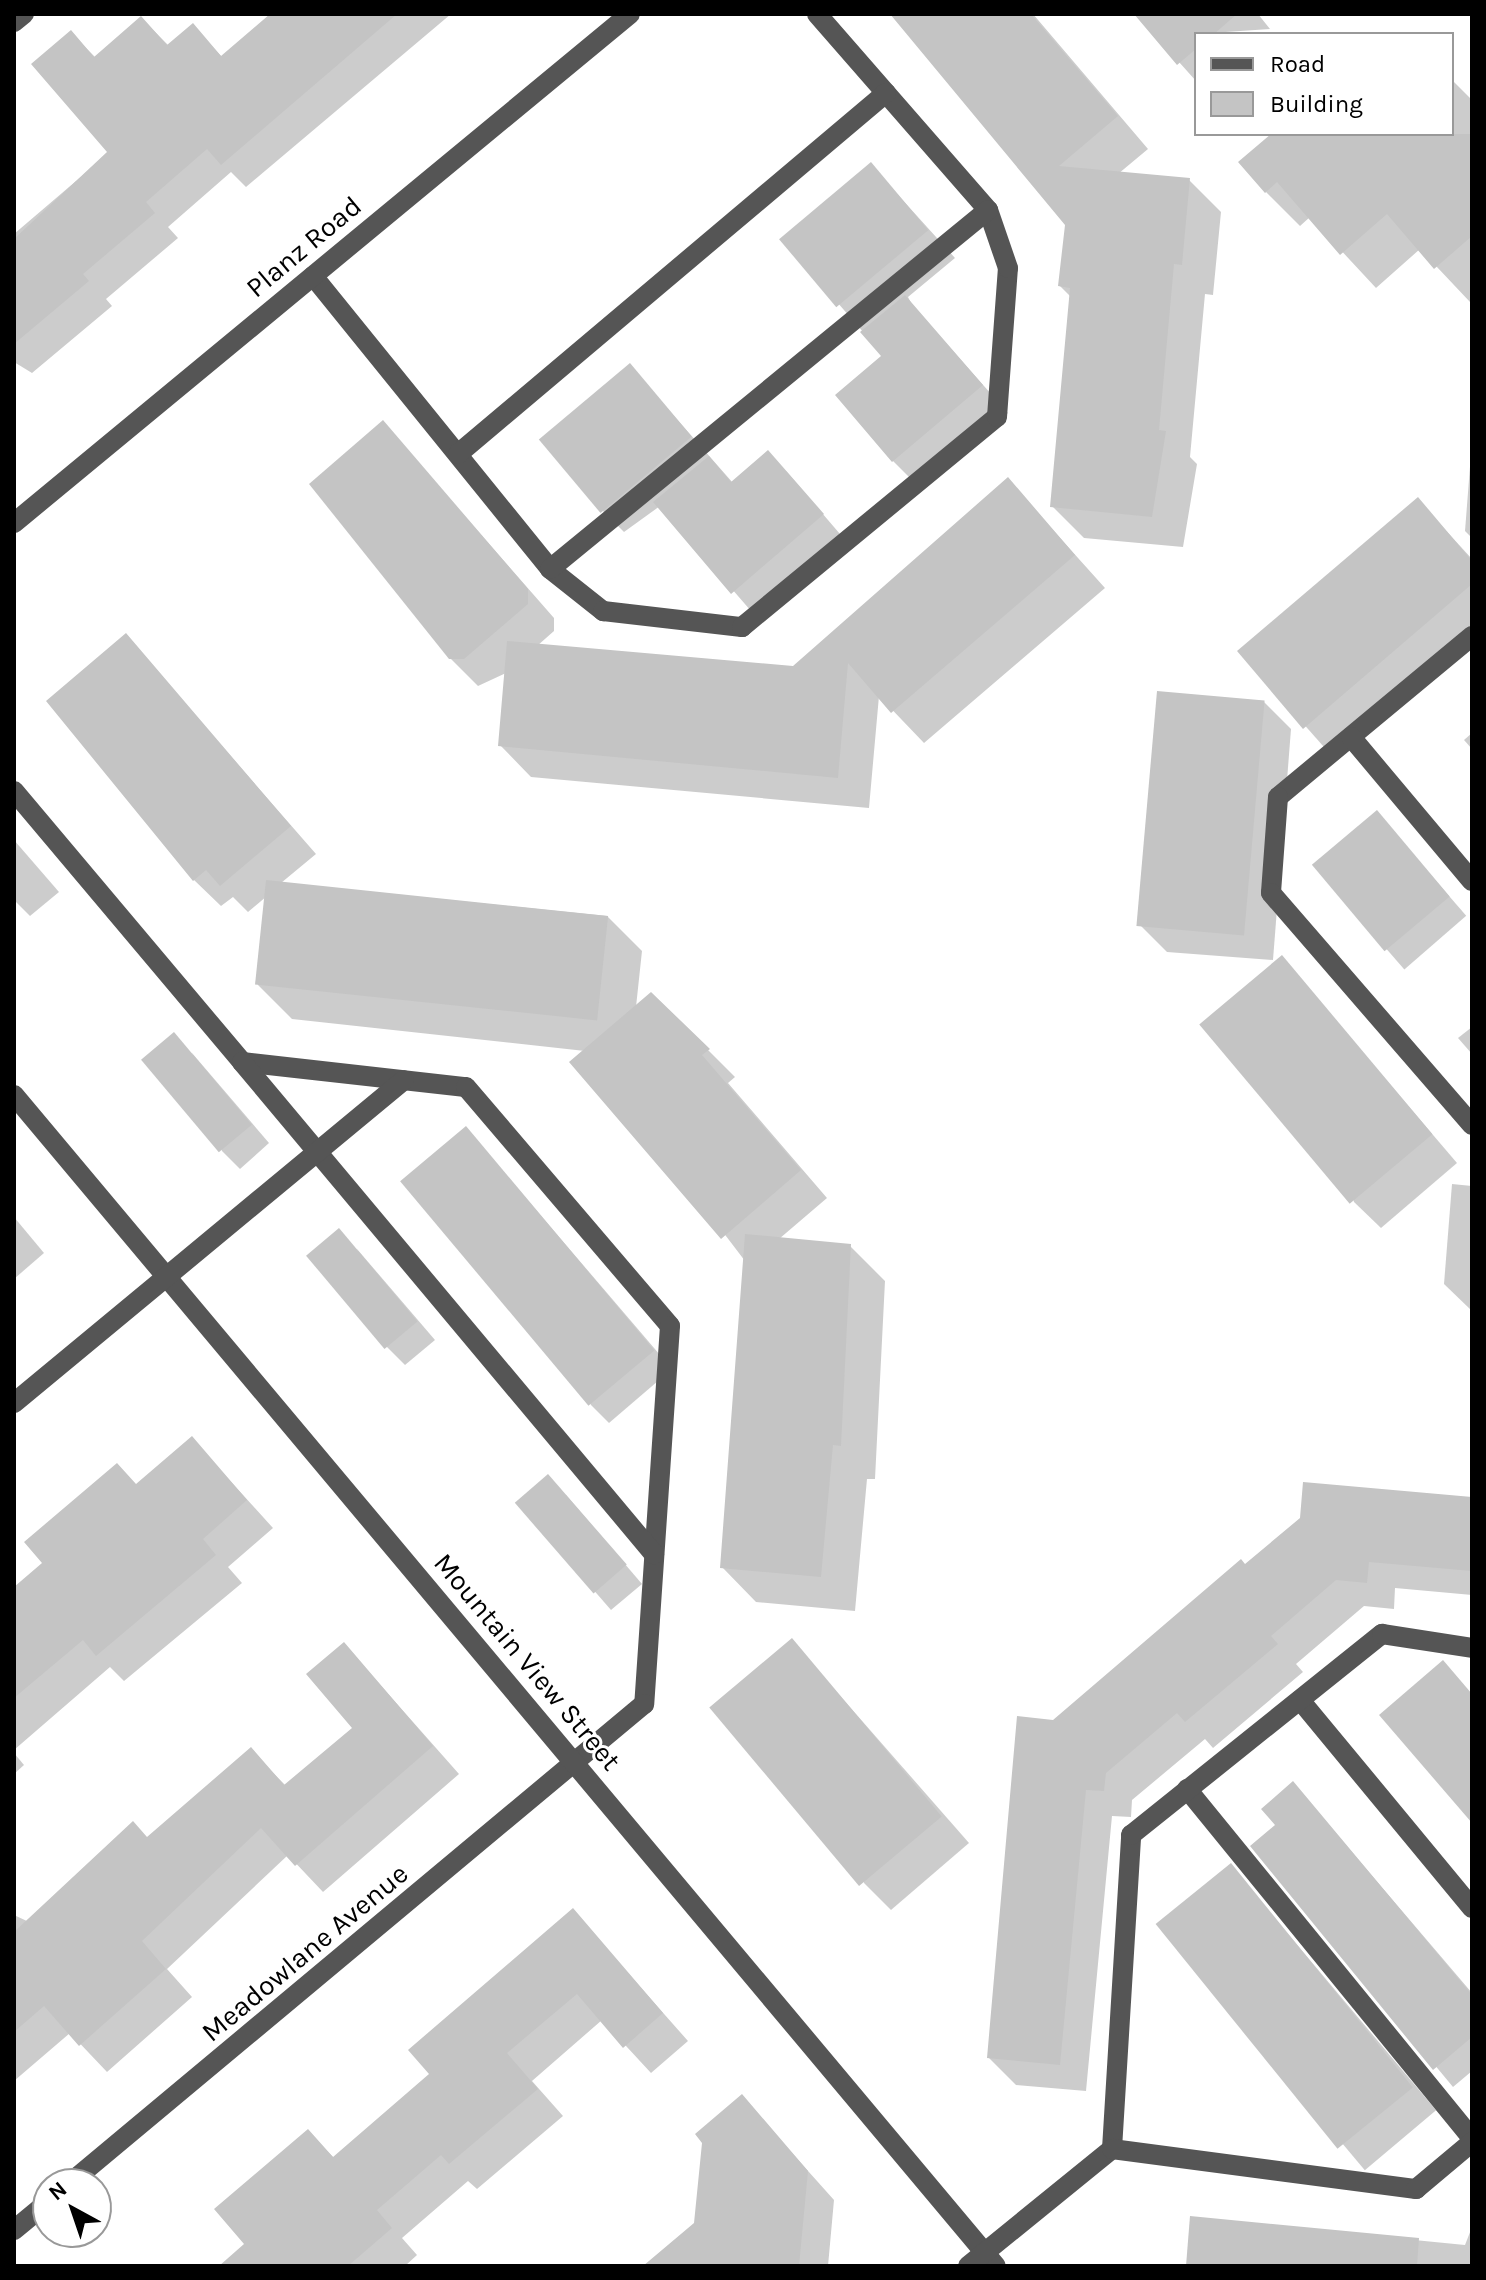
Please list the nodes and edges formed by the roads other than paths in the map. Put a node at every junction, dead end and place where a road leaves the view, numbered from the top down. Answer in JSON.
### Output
{"nodes":[{"id":1,"x":24,"y":14,"type":"edge"},
{"id":2,"x":630,"y":14,"type":"edge"},
{"id":3,"x":817,"y":14,"type":"edge"},
{"id":4,"x":14,"y":22,"type":"edge"},
{"id":5,"x":886,"y":93,"type":"junction"},
{"id":6,"x":988,"y":210,"type":"junction"},
{"id":7,"x":313,"y":276,"type":"junction"},
{"id":8,"x":458,"y":454,"type":"junction"},
{"id":9,"x":14,"y":523,"type":"edge"},
{"id":10,"x":550,"y":569,"type":"junction"},
{"id":11,"x":1470,"y":640,"type":"edge"},
{"id":12,"x":1351,"y":737,"type":"junction"},
{"id":13,"x":14,"y":791,"type":"edge"},
{"id":14,"x":1472,"y":881,"type":"edge"},
{"id":15,"x":242,"y":1062,"type":"junction"},
{"id":16,"x":404,"y":1080,"type":"junction"},
{"id":17,"x":14,"y":1095,"type":"edge"},
{"id":18,"x":1472,"y":1125,"type":"edge"},
{"id":19,"x":317,"y":1152,"type":"junction"},
{"id":20,"x":167,"y":1277,"type":"junction"},
{"id":21,"x":14,"y":1403,"type":"edge"},
{"id":22,"x":654,"y":1554,"type":"junction"},
{"id":23,"x":1472,"y":1648,"type":"edge"},
{"id":24,"x":1300,"y":1700,"type":"junction"},
{"id":25,"x":576,"y":1765,"type":"junction"},
{"id":26,"x":1187,"y":1789,"type":"junction"},
{"id":27,"x":1472,"y":1908,"type":"edge"},
{"id":28,"x":1472,"y":2140,"type":"edge"},
{"id":29,"x":1112,"y":2149,"type":"junction"},
{"id":30,"x":88,"y":2168,"type":"edge"},
{"id":31,"x":32,"y":2215,"type":"edge"},
{"id":32,"x":14,"y":2230,"type":"edge"},
{"id":33,"x":990,"y":2259,"type":"edge"},
{"id":34,"x":968,"y":2266,"type":"edge"}],
"edges":[{"from":1,"to":4,"type":"street"},
{"from":2,"to":7,"type":"street","name":"Planz Road"},
{"from":3,"to":5,"type":"street"},
{"from":5,"to":6,"type":"street"},
{"from":5,"to":8,"type":"street"},
{"from":6,"to":10,"type":"street"},
{"from":6,"to":10,"type":"street"},
{"from":7,"to":8,"type":"street"},
{"from":7,"to":9,"type":"street","name":"Planz Road"},
{"from":8,"to":10,"type":"street"},
{"from":11,"to":12,"type":"street"},
{"from":12,"to":14,"type":"street"},
{"from":12,"to":18,"type":"street"},
{"from":13,"to":15,"type":"street"},
{"from":15,"to":16,"type":"street","name":"Meadowlane Avenue"},
{"from":15,"to":19,"type":"street"},
{"from":16,"to":19,"type":"street"},
{"from":16,"to":22,"type":"street","name":"Meadowlane Avenue"},
{"from":17,"to":20,"type":"street","name":"Mountain View Street"},
{"from":19,"to":20,"type":"street"},
{"from":19,"to":22,"type":"street"},
{"from":20,"to":21,"type":"street"},
{"from":20,"to":25,"type":"street","name":"Mountain View Street"},
{"from":22,"to":25,"type":"street","name":"Meadowlane Avenue"},
{"from":23,"to":24,"type":"street"},
{"from":24,"to":26,"type":"street"},
{"from":24,"to":27,"type":"street"},
{"from":25,"to":30,"type":"street","name":"Meadowlane Avenue"},
{"from":25,"to":33,"type":"street","name":"Mountain View Street"},
{"from":26,"to":28,"type":"street"},
{"from":26,"to":29,"type":"street"},
{"from":28,"to":29,"type":"street"},
{"from":29,"to":33,"type":"street"},
{"from":31,"to":32,"type":"street"},
{"from":33,"to":34,"type":"street"}]}
